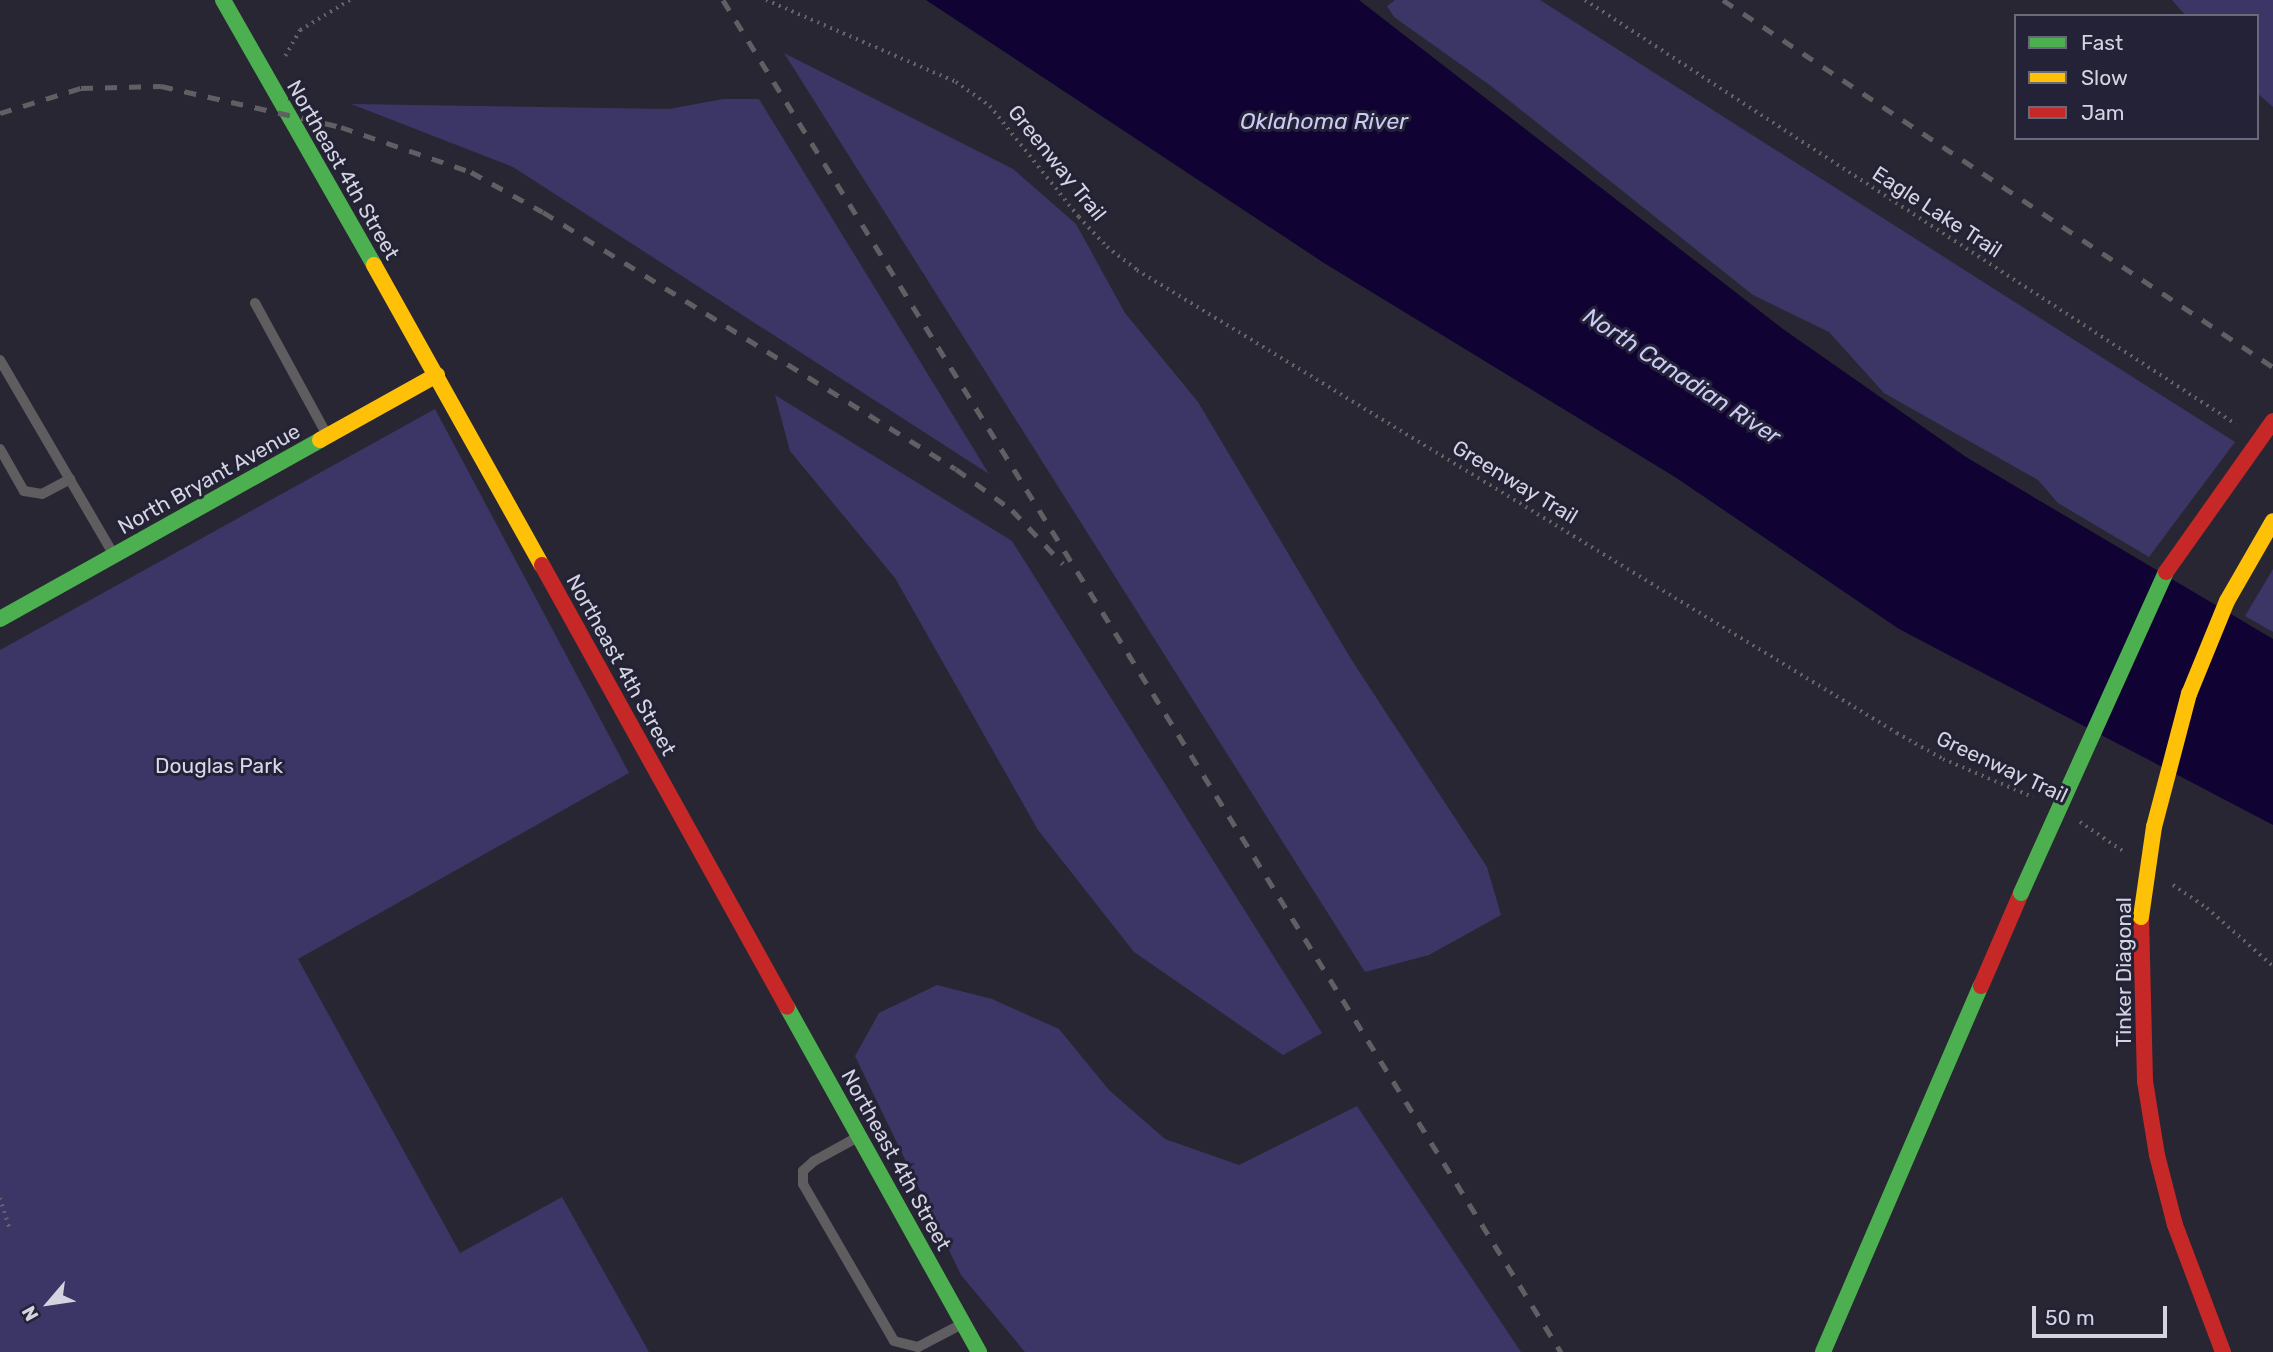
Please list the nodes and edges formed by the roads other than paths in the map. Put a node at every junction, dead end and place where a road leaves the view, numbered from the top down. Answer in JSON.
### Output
{"nodes":[{"id":1,"x":223,"y":0,"type":"edge"},
{"id":2,"x":256,"y":303,"type":"dead end"},
{"id":3,"x":0,"y":360,"type":"edge"},
{"id":4,"x":437,"y":375,"type":"junction"},
{"id":5,"x":2273,"y":421,"type":"edge"},
{"id":6,"x":328,"y":437,"type":"junction"},
{"id":7,"x":0,"y":449,"type":"edge"},
{"id":8,"x":70,"y":480,"type":"junction"},
{"id":9,"x":2273,"y":521,"type":"edge"},
{"id":10,"x":114,"y":555,"type":"junction"},
{"id":11,"x":0,"y":619,"type":"edge"},
{"id":12,"x":859,"y":1137,"type":"junction"},
{"id":13,"x":963,"y":1324,"type":"junction"},
{"id":14,"x":979,"y":1352,"type":"edge"},
{"id":15,"x":1823,"y":1352,"type":"edge"},
{"id":16,"x":2224,"y":1352,"type":"edge"}],
"edges":[{"from":1,"to":4,"type":"main road","name":"Northeast 4th Street"},
{"from":2,"to":6,"type":"lane"},
{"from":3,"to":8,"type":"lane"},
{"from":4,"to":6,"type":"main road","name":"North Bryant Avenue"},
{"from":4,"to":12,"type":"main road","name":"Northeast 4th Street"},
{"from":5,"to":15,"type":"main road","bridge":true},
{"from":6,"to":10,"type":"main road","name":"North Bryant Avenue"},
{"from":7,"to":8,"type":"lane"},
{"from":8,"to":10,"type":"lane"},
{"from":9,"to":16,"type":"main road","name":"Tinker Diagonal","bridge":true},
{"from":10,"to":11,"type":"main road","name":"North Bryant Avenue"},
{"from":12,"to":13,"type":"main road","name":"Northeast 4th Street"},
{"from":12,"to":13,"type":"lane"},
{"from":13,"to":14,"type":"main road","name":"Northeast 4th Street"}]}
